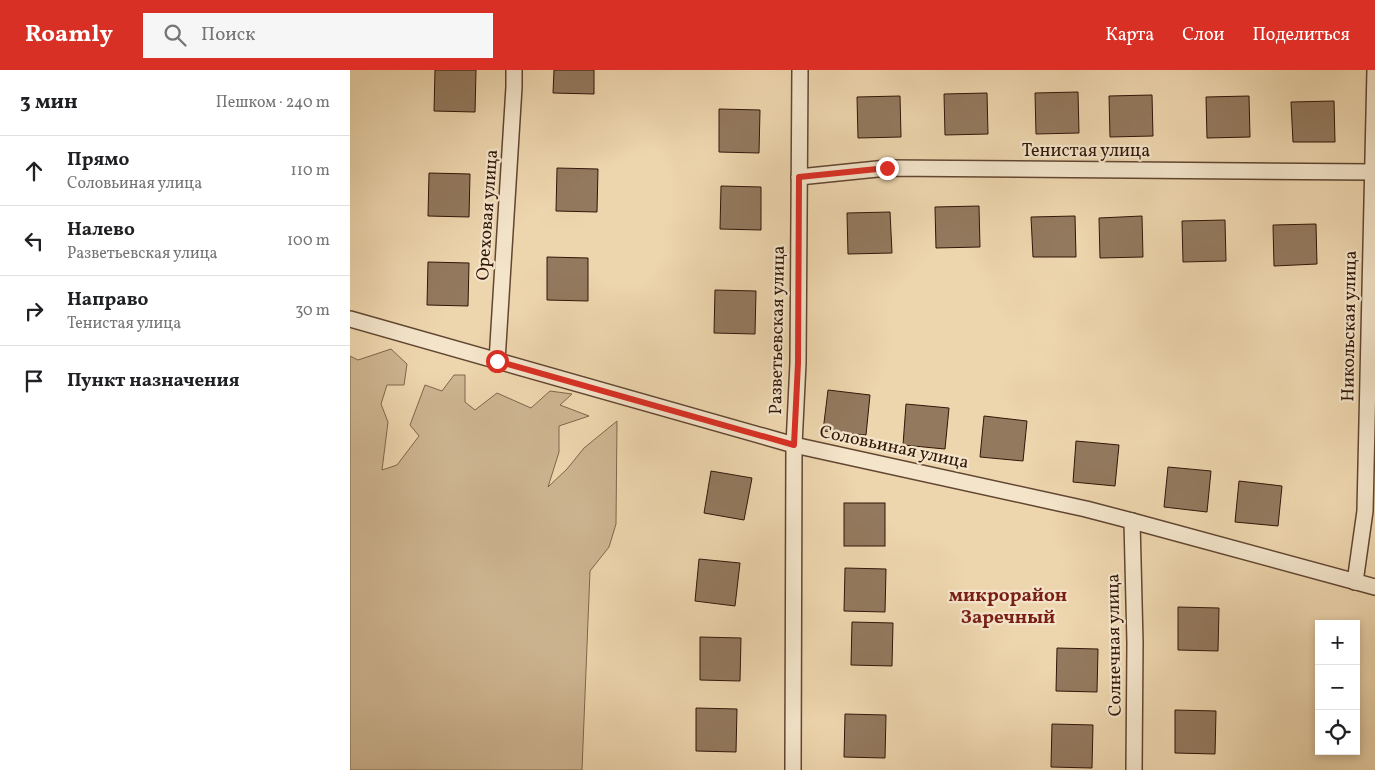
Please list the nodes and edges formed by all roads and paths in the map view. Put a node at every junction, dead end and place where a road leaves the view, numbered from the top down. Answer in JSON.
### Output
{"nodes":[{"id":1,"x":514,"y":70,"type":"edge"},
{"id":2,"x":800,"y":70,"type":"edge"},
{"id":3,"x":1375,"y":70,"type":"edge"},
{"id":4,"x":1372,"y":172,"type":"junction"},
{"id":5,"x":799,"y":177,"type":"junction"},
{"id":6,"x":350,"y":319,"type":"edge"},
{"id":7,"x":497,"y":361,"type":"junction"},
{"id":8,"x":794,"y":445,"type":"junction"},
{"id":9,"x":1132,"y":521,"type":"junction"},
{"id":10,"x":1355,"y":582,"type":"junction"},
{"id":11,"x":1375,"y":587,"type":"edge"},
{"id":12,"x":793,"y":770,"type":"edge"},
{"id":13,"x":1134,"y":770,"type":"edge"}],
"edges":[{"from":1,"to":7,"type":"street","name":"Ореховая улица"},
{"from":2,"to":5,"type":"street","name":"Разветьевская улица"},
{"from":3,"to":4,"type":"street","name":"Никольская улица"},
{"from":4,"to":5,"type":"street","name":"Тенистая улица"},
{"from":4,"to":10,"type":"street","name":"Никольская улица"},
{"from":5,"to":8,"type":"street","name":"Разветьевская улица"},
{"from":6,"to":7,"type":"street","name":"Соловьиная улица"},
{"from":7,"to":8,"type":"street","name":"Соловьиная улица"},
{"from":8,"to":9,"type":"street","name":"Соловьиная улица"},
{"from":8,"to":12,"type":"street","name":"Разветьевская улица"},
{"from":9,"to":10,"type":"street","name":"Соловьиная улица"},
{"from":9,"to":13,"type":"street","name":"Солнечная улица"},
{"from":10,"to":11,"type":"street","name":"Соловьиная улица"}]}
